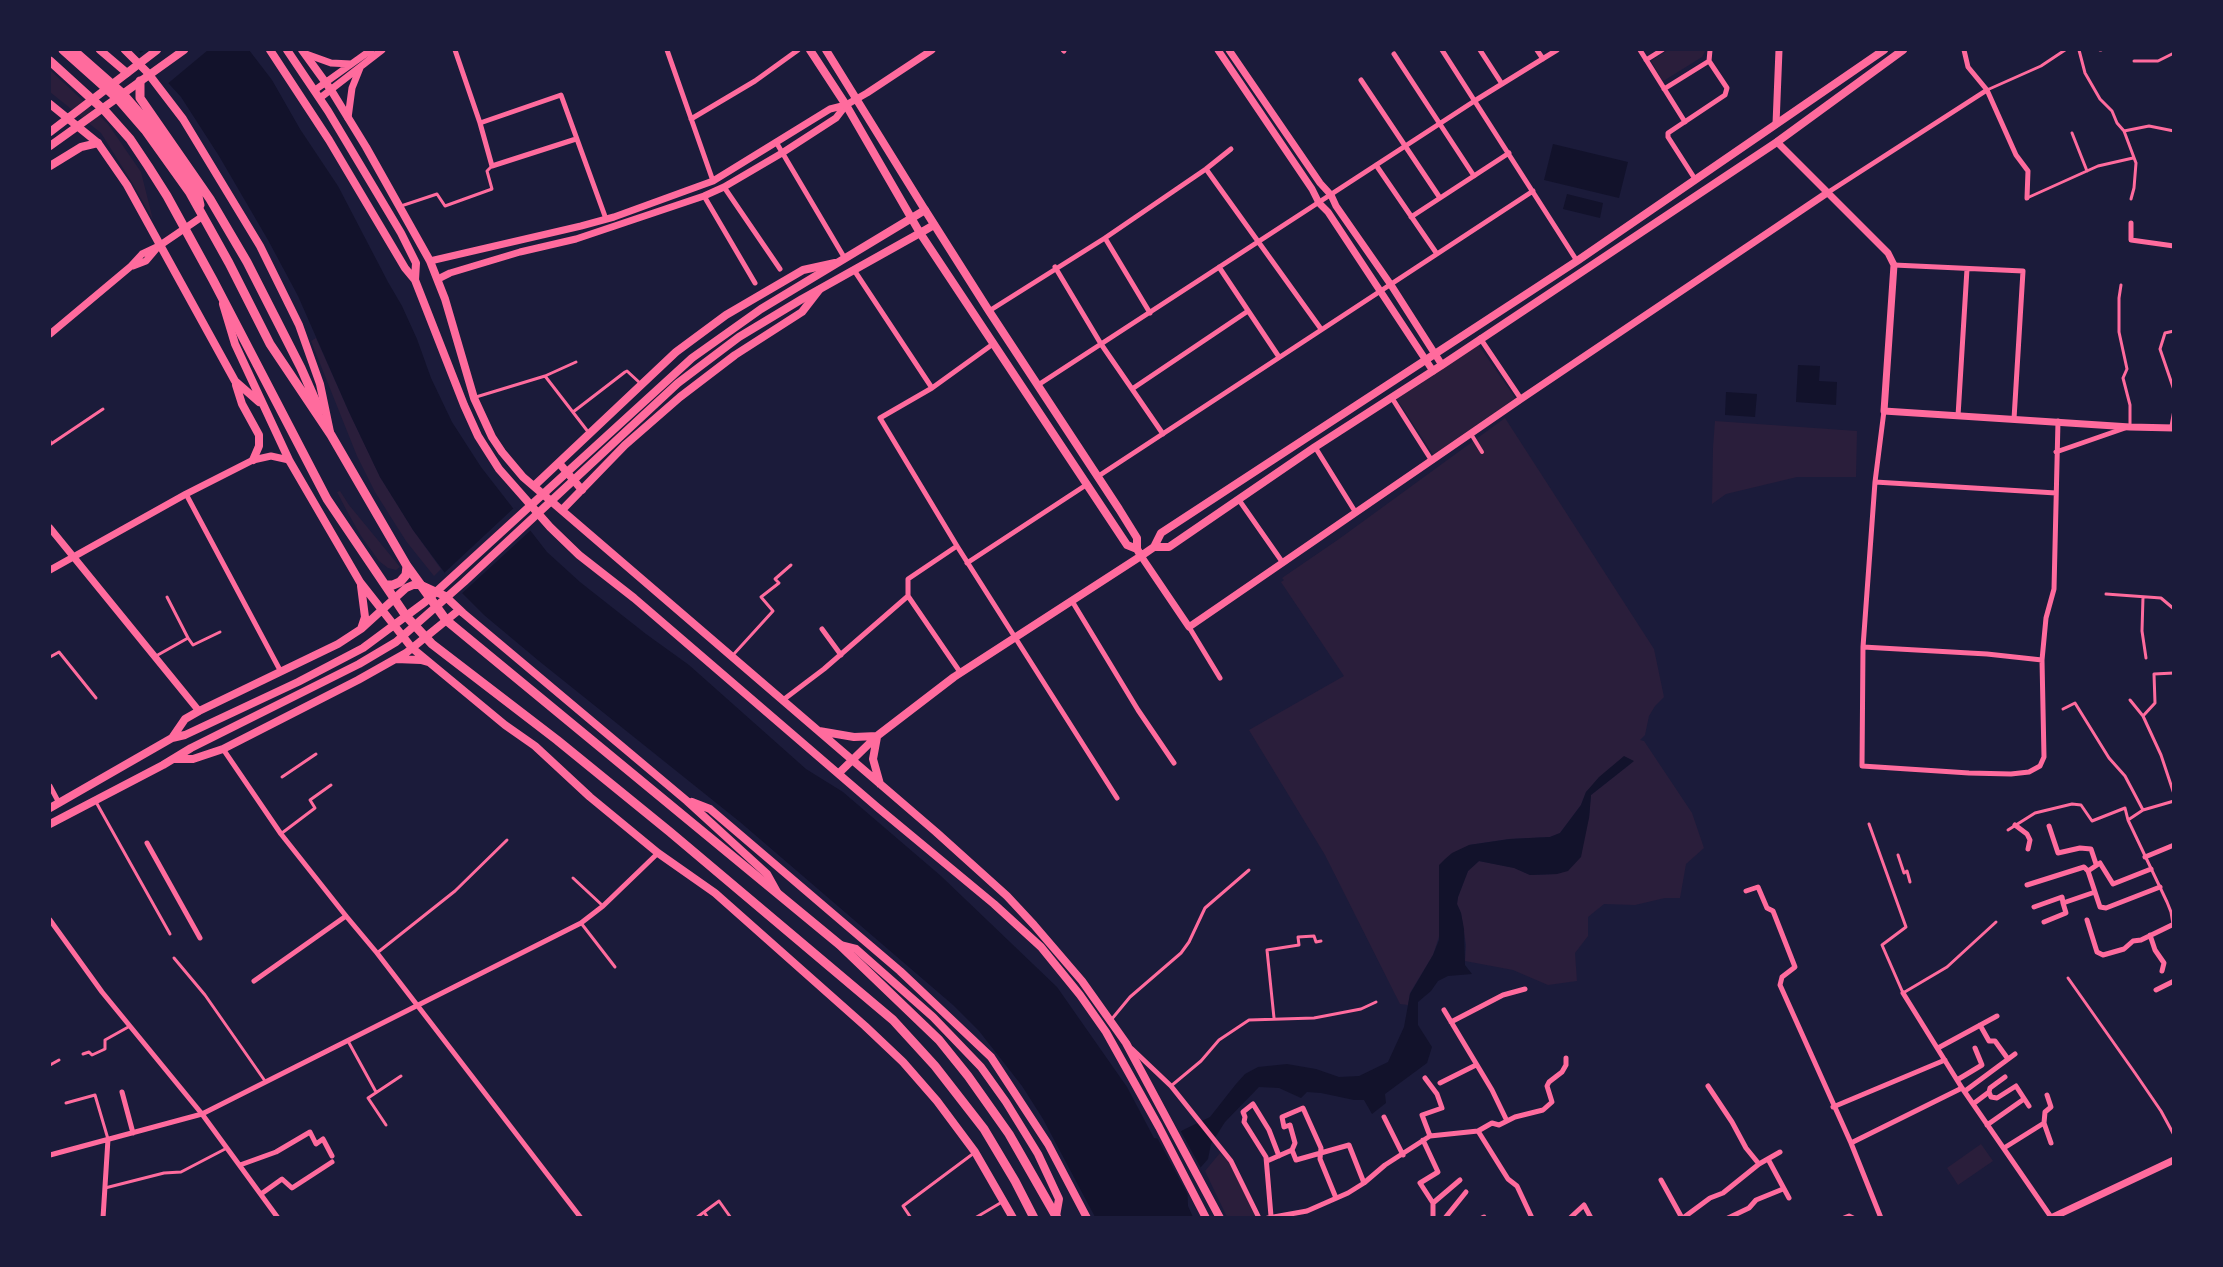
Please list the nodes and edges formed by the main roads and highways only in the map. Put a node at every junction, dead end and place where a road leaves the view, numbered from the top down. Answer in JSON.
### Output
{"nodes":[{"id":1,"x":63,"y":50,"type":"edge"},
{"id":2,"x":73,"y":50,"type":"edge"},
{"id":3,"x":100,"y":50,"type":"edge"},
{"id":4,"x":125,"y":50,"type":"edge"},
{"id":5,"x":157,"y":50,"type":"edge"},
{"id":6,"x":184,"y":50,"type":"edge"},
{"id":7,"x":270,"y":50,"type":"edge"},
{"id":8,"x":286,"y":50,"type":"edge"},
{"id":9,"x":810,"y":50,"type":"edge"},
{"id":10,"x":826,"y":50,"type":"edge"},
{"id":11,"x":1884,"y":50,"type":"edge"},
{"id":12,"x":1902,"y":50,"type":"edge"},
{"id":13,"x":304,"y":52,"type":"edge"},
{"id":14,"x":50,"y":61,"type":"edge"},
{"id":15,"x":127,"y":73,"type":"junction"},
{"id":16,"x":140,"y":81,"type":"junction"},
{"id":17,"x":50,"y":104,"type":"edge"},
{"id":18,"x":50,"y":132,"type":"edge"},
{"id":19,"x":98,"y":143,"type":"junction"},
{"id":20,"x":50,"y":146,"type":"edge"},
{"id":21,"x":50,"y":166,"type":"edge"},
{"id":22,"x":925,"y":210,"type":"junction"},
{"id":23,"x":203,"y":216,"type":"junction"},
{"id":24,"x":911,"y":218,"type":"junction"},
{"id":25,"x":934,"y":225,"type":"junction"},
{"id":26,"x":920,"y":233,"type":"junction"},
{"id":27,"x":835,"y":263,"type":"junction"},
{"id":28,"x":415,"y":280,"type":"junction"},
{"id":29,"x":819,"y":290,"type":"junction"},
{"id":30,"x":221,"y":296,"type":"junction"},
{"id":31,"x":235,"y":381,"type":"junction"},
{"id":32,"x":262,"y":404,"type":"junction"},
{"id":33,"x":331,"y":435,"type":"junction"},
{"id":34,"x":253,"y":460,"type":"road end"},
{"id":35,"x":559,"y":463,"type":"junction"},
{"id":36,"x":534,"y":486,"type":"junction"},
{"id":37,"x":582,"y":490,"type":"junction"},
{"id":38,"x":562,"y":510,"type":"junction"},
{"id":39,"x":1154,"y":547,"type":"junction"},
{"id":40,"x":1139,"y":552,"type":"junction"},
{"id":41,"x":407,"y":566,"type":"junction"},
{"id":42,"x":360,"y":582,"type":"junction"},
{"id":43,"x":386,"y":585,"type":"junction"},
{"id":44,"x":421,"y":585,"type":"junction"},
{"id":45,"x":394,"y":598,"type":"junction"},
{"id":46,"x":381,"y":610,"type":"junction"},
{"id":47,"x":459,"y":610,"type":"junction"},
{"id":48,"x":447,"y":620,"type":"junction"},
{"id":49,"x":361,"y":629,"type":"junction"},
{"id":50,"x":425,"y":638,"type":"junction"},
{"id":51,"x":338,"y":644,"type":"junction"},
{"id":52,"x":412,"y":648,"type":"junction"},
{"id":53,"x":396,"y":659,"type":"junction"},
{"id":54,"x":431,"y":663,"type":"junction"},
{"id":55,"x":358,"y":680,"type":"junction"},
{"id":56,"x":818,"y":731,"type":"junction"},
{"id":57,"x":877,"y":736,"type":"junction"},
{"id":58,"x":172,"y":738,"type":"junction"},
{"id":59,"x":174,"y":759,"type":"junction"},
{"id":60,"x":852,"y":760,"type":"junction"},
{"id":61,"x":839,"y":773,"type":"junction"},
{"id":62,"x":881,"y":785,"type":"junction"},
{"id":63,"x":687,"y":801,"type":"junction"},
{"id":64,"x":50,"y":808,"type":"edge"},
{"id":65,"x":50,"y":824,"type":"edge"},
{"id":66,"x":778,"y":896,"type":"junction"},
{"id":67,"x":840,"y":945,"type":"junction"},
{"id":68,"x":1057,"y":1217,"type":"edge"},
{"id":69,"x":1013,"y":1218,"type":"edge"},
{"id":70,"x":1034,"y":1218,"type":"edge"},
{"id":71,"x":1086,"y":1218,"type":"edge"},
{"id":72,"x":1206,"y":1218,"type":"edge"},
{"id":73,"x":1220,"y":1218,"type":"edge"}],
"edges":[{"from":1,"to":23,"type":"highway"},
{"from":2,"to":23,"type":"highway"},
{"from":3,"to":15,"type":"main road"},
{"from":4,"to":33,"type":"main road"},
{"from":5,"to":15,"type":"main road"},
{"from":6,"to":16,"type":"main road"},
{"from":7,"to":28,"type":"main road"},
{"from":8,"to":28,"type":"main road"},
{"from":9,"to":24,"type":"main road"},
{"from":10,"to":22,"type":"main road"},
{"from":11,"to":39,"type":"main road"},
{"from":12,"to":39,"type":"main road"},
{"from":13,"to":36,"type":"main road"},
{"from":14,"to":30,"type":"highway"},
{"from":15,"to":18,"type":"main road"},
{"from":16,"to":20,"type":"main road"},
{"from":16,"to":33,"type":"highway"},
{"from":17,"to":19,"type":"main road"},
{"from":19,"to":21,"type":"main road"},
{"from":19,"to":31,"type":"main road"},
{"from":22,"to":24,"type":"main road"},
{"from":22,"to":25,"type":"main road"},
{"from":23,"to":33,"type":"highway"},
{"from":24,"to":26,"type":"main road"},
{"from":24,"to":27,"type":"main road"},
{"from":25,"to":26,"type":"main road"},
{"from":25,"to":40,"type":"main road"},
{"from":26,"to":29,"type":"main road"},
{"from":26,"to":40,"type":"main road"},
{"from":27,"to":35,"type":"main road"},
{"from":27,"to":58,"type":"main road"},
{"from":28,"to":61,"type":"main road"},
{"from":29,"to":37,"type":"main road"},
{"from":29,"to":59,"type":"main road"},
{"from":30,"to":32,"type":"main road"},
{"from":30,"to":43,"type":"highway"},
{"from":31,"to":32,"type":"main road"},
{"from":31,"to":34,"type":"main road"},
{"from":32,"to":42,"type":"main road"},
{"from":33,"to":41,"type":"highway"},
{"from":35,"to":36,"type":"main road"},
{"from":35,"to":37,"type":"main road"},
{"from":36,"to":38,"type":"main road"},
{"from":37,"to":38,"type":"main road"},
{"from":38,"to":56,"type":"main road"},
{"from":39,"to":40,"type":"main road"},
{"from":40,"to":57,"type":"main road"},
{"from":41,"to":43,"type":"highway"},
{"from":41,"to":44,"type":"highway"},
{"from":42,"to":46,"type":"main road"},
{"from":42,"to":49,"type":"main road"},
{"from":43,"to":45,"type":"highway"},
{"from":44,"to":45,"type":"main road"},
{"from":44,"to":47,"type":"main road"},
{"from":44,"to":48,"type":"highway"},
{"from":45,"to":46,"type":"main road"},
{"from":45,"to":50,"type":"highway"},
{"from":46,"to":49,"type":"main road"},
{"from":46,"to":52,"type":"main road"},
{"from":47,"to":48,"type":"main road"},
{"from":47,"to":63,"type":"main road"},
{"from":48,"to":50,"type":"main road"},
{"from":48,"to":66,"type":"highway"},
{"from":49,"to":51,"type":"main road"},
{"from":50,"to":52,"type":"main road"},
{"from":50,"to":70,"type":"highway"},
{"from":51,"to":55,"type":"main road"},
{"from":51,"to":58,"type":"main road"},
{"from":52,"to":53,"type":"main road"},
{"from":52,"to":54,"type":"main road"},
{"from":53,"to":54,"type":"main road"},
{"from":53,"to":55,"type":"main road"},
{"from":54,"to":69,"type":"main road"},
{"from":55,"to":59,"type":"main road"},
{"from":56,"to":57,"type":"main road"},
{"from":56,"to":60,"type":"main road"},
{"from":57,"to":60,"type":"main road"},
{"from":57,"to":62,"type":"main road"},
{"from":58,"to":64,"type":"main road"},
{"from":59,"to":65,"type":"main road"},
{"from":60,"to":61,"type":"main road"},
{"from":60,"to":62,"type":"main road"},
{"from":61,"to":72,"type":"main road"},
{"from":62,"to":73,"type":"main road"},
{"from":63,"to":66,"type":"main road"},
{"from":63,"to":71,"type":"main road"},
{"from":66,"to":67,"type":"highway"},
{"from":67,"to":68,"type":"highway"},
{"from":67,"to":68,"type":"main road"}]}
